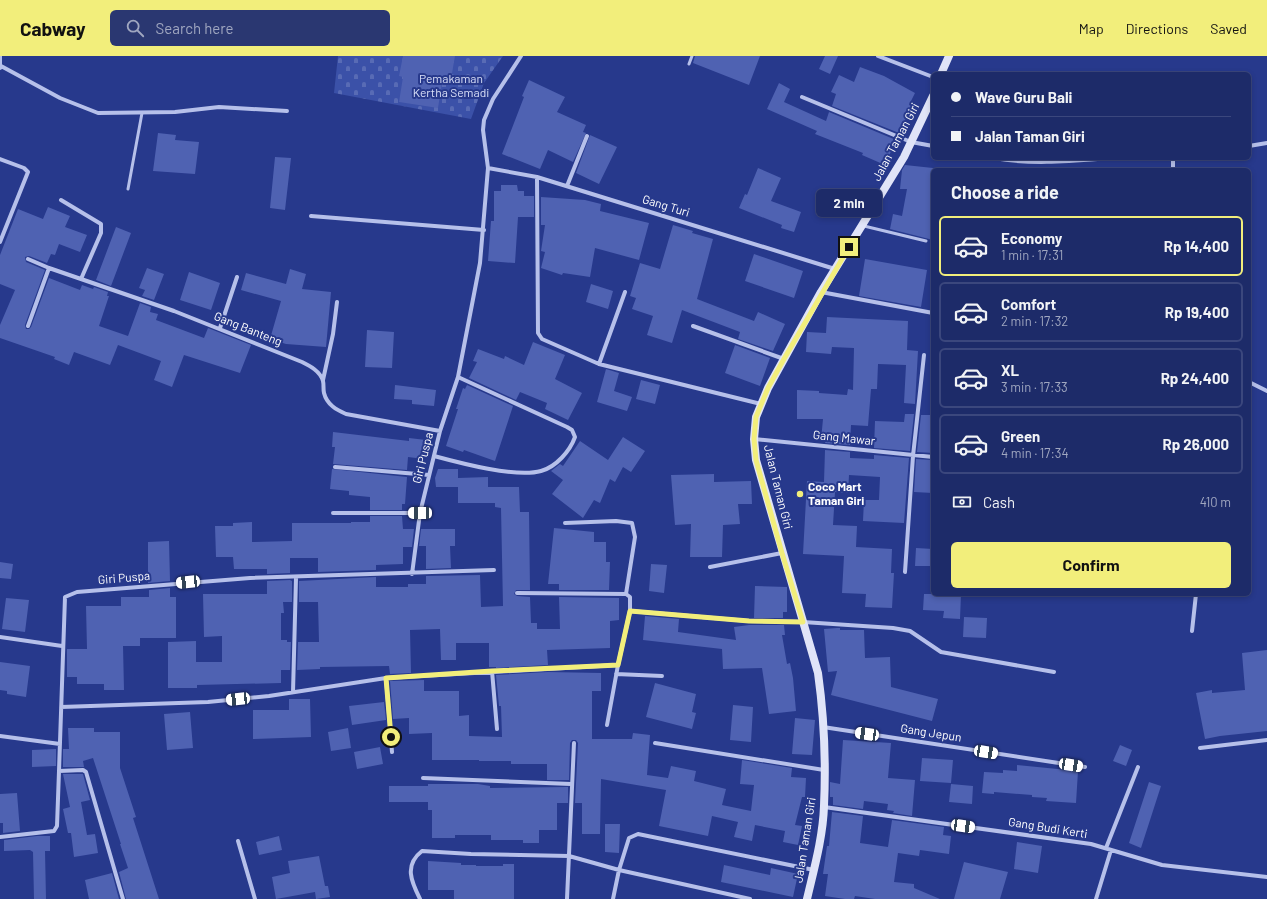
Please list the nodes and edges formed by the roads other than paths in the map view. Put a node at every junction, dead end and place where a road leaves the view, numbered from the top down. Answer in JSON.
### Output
{"nodes":[{"id":1,"x":0,"y":56,"type":"edge"},
{"id":2,"x":521,"y":56,"type":"edge"},
{"id":3,"x":692,"y":56,"type":"edge"},
{"id":4,"x":878,"y":56,"type":"edge"},
{"id":5,"x":949,"y":56,"type":"edge"},
{"id":6,"x":689,"y":64,"type":"dead end"},
{"id":7,"x":1,"y":67,"type":"edge"},
{"id":8,"x":942,"y":72,"type":"edge"},
{"id":9,"x":931,"y":76,"type":"edge"},
{"id":10,"x":802,"y":96,"type":"dead end"},
{"id":11,"x":931,"y":102,"type":"edge"},
{"id":12,"x":287,"y":111,"type":"dead end"},
{"id":13,"x":142,"y":113,"type":"junction"},
{"id":14,"x":587,"y":136,"type":"dead end"},
{"id":15,"x":911,"y":142,"type":"junction"},
{"id":16,"x":1267,"y":143,"type":"edge"},
{"id":17,"x":931,"y":146,"type":"edge"},
{"id":18,"x":1251,"y":146,"type":"edge"},
{"id":19,"x":0,"y":159,"type":"edge"},
{"id":20,"x":1005,"y":160,"type":"edge"},
{"id":21,"x":1084,"y":160,"type":"edge"},
{"id":22,"x":488,"y":168,"type":"junction"},
{"id":23,"x":537,"y":177,"type":"junction"},
{"id":24,"x":567,"y":186,"type":"junction"},
{"id":25,"x":128,"y":189,"type":"dead end"},
{"id":26,"x":60,"y":200,"type":"dead end"},
{"id":27,"x":311,"y":216,"type":"dead end"},
{"id":28,"x":862,"y":226,"type":"junction"},
{"id":29,"x":484,"y":230,"type":"junction"},
{"id":30,"x":926,"y":241,"type":"dead end"},
{"id":31,"x":0,"y":242,"type":"edge"},
{"id":32,"x":28,"y":259,"type":"dead end"},
{"id":33,"x":49,"y":268,"type":"junction"},
{"id":34,"x":836,"y":269,"type":"junction"},
{"id":35,"x":237,"y":277,"type":"dead end"},
{"id":36,"x":81,"y":279,"type":"junction"},
{"id":37,"x":625,"y":292,"type":"dead end"},
{"id":38,"x":821,"y":292,"type":"junction"},
{"id":39,"x":336,"y":302,"type":"dead end"},
{"id":40,"x":931,"y":313,"type":"edge"},
{"id":41,"x":28,"y":326,"type":"dead end"},
{"id":42,"x":694,"y":326,"type":"dead end"},
{"id":43,"x":220,"y":328,"type":"junction"},
{"id":44,"x":924,"y":355,"type":"dead end"},
{"id":45,"x":784,"y":359,"type":"junction"},
{"id":46,"x":599,"y":364,"type":"junction"},
{"id":47,"x":458,"y":377,"type":"junction"},
{"id":48,"x":323,"y":380,"type":"junction"},
{"id":49,"x":1251,"y":383,"type":"edge"},
{"id":50,"x":1267,"y":391,"type":"edge"},
{"id":51,"x":761,"y":404,"type":"junction"},
{"id":52,"x":440,"y":430,"type":"junction"},
{"id":53,"x":754,"y":439,"type":"junction"},
{"id":54,"x":434,"y":456,"type":"junction"},
{"id":55,"x":913,"y":456,"type":"junction"},
{"id":56,"x":931,"y":457,"type":"edge"},
{"id":57,"x":335,"y":467,"type":"dead end"},
{"id":58,"x":429,"y":475,"type":"junction"},
{"id":59,"x":333,"y":513,"type":"dead end"},
{"id":60,"x":420,"y":513,"type":"junction"},
{"id":61,"x":565,"y":522,"type":"dead end"},
{"id":62,"x":782,"y":553,"type":"junction"},
{"id":63,"x":710,"y":567,"type":"dead end"},
{"id":64,"x":494,"y":570,"type":"dead end"},
{"id":65,"x":905,"y":572,"type":"dead end"},
{"id":66,"x":412,"y":574,"type":"junction"},
{"id":67,"x":296,"y":578,"type":"junction"},
{"id":68,"x":517,"y":593,"type":"dead end"},
{"id":69,"x":626,"y":594,"type":"junction"},
{"id":70,"x":1196,"y":596,"type":"edge"},
{"id":71,"x":630,"y":611,"type":"junction"},
{"id":72,"x":803,"y":622,"type":"junction"},
{"id":73,"x":1192,"y":631,"type":"dead end"},
{"id":74,"x":0,"y":637,"type":"edge"},
{"id":75,"x":62,"y":646,"type":"junction"},
{"id":76,"x":618,"y":665,"type":"junction"},
{"id":77,"x":492,"y":671,"type":"junction"},
{"id":78,"x":1054,"y":672,"type":"dead end"},
{"id":79,"x":616,"y":674,"type":"junction"},
{"id":80,"x":662,"y":676,"type":"dead end"},
{"id":81,"x":386,"y":678,"type":"junction"},
{"id":82,"x":293,"y":692,"type":"junction"},
{"id":83,"x":61,"y":708,"type":"junction"},
{"id":84,"x":607,"y":725,"type":"dead end"},
{"id":85,"x":822,"y":727,"type":"junction"},
{"id":86,"x":497,"y":729,"type":"dead end"},
{"id":87,"x":0,"y":736,"type":"edge"},
{"id":88,"x":1267,"y":740,"type":"edge"},
{"id":89,"x":574,"y":743,"type":"dead end"},
{"id":90,"x":655,"y":743,"type":"dead end"},
{"id":91,"x":60,"y":744,"type":"junction"},
{"id":92,"x":1200,"y":748,"type":"dead end"},
{"id":93,"x":392,"y":752,"type":"dead end"},
{"id":94,"x":1085,"y":767,"type":"dead end"},
{"id":95,"x":1138,"y":767,"type":"dead end"},
{"id":96,"x":824,"y":770,"type":"junction"},
{"id":97,"x":59,"y":771,"type":"junction"},
{"id":98,"x":423,"y":778,"type":"dead end"},
{"id":99,"x":571,"y":784,"type":"junction"},
{"id":100,"x":824,"y":807,"type":"junction"},
{"id":101,"x":0,"y":837,"type":"edge"},
{"id":102,"x":238,"y":841,"type":"dead end"},
{"id":103,"x":1109,"y":849,"type":"junction"},
{"id":104,"x":569,"y":856,"type":"junction"},
{"id":105,"x":619,"y":870,"type":"junction"},
{"id":106,"x":814,"y":870,"type":"junction"},
{"id":107,"x":1267,"y":878,"type":"edge"},
{"id":108,"x":123,"y":899,"type":"edge"},
{"id":109,"x":255,"y":899,"type":"edge"},
{"id":110,"x":420,"y":899,"type":"edge"},
{"id":111,"x":567,"y":899,"type":"edge"},
{"id":112,"x":613,"y":899,"type":"edge"},
{"id":113,"x":750,"y":899,"type":"edge"},
{"id":114,"x":807,"y":899,"type":"edge"},
{"id":115,"x":1096,"y":899,"type":"edge"}],
"edges":[{"from":1,"to":7,"type":"street"},
{"from":2,"to":22,"type":"street","name":"Giri Puspa"},
{"from":3,"to":6,"type":"lane"},
{"from":4,"to":9,"type":"street"},
{"from":5,"to":8,"type":"street"},
{"from":7,"to":13,"type":"street"},
{"from":10,"to":15,"type":"street"},
{"from":11,"to":15,"type":"street","name":"Jalan Taman Giri"},
{"from":12,"to":13,"type":"street"},
{"from":13,"to":25,"type":"lane"},
{"from":14,"to":24,"type":"street"},
{"from":15,"to":17,"type":"street"},
{"from":15,"to":28,"type":"street","name":"Jalan Taman Giri"},
{"from":16,"to":18,"type":"street"},
{"from":19,"to":31,"type":"street"},
{"from":20,"to":21,"type":"street"},
{"from":22,"to":23,"type":"street","name":"Gang Turi"},
{"from":22,"to":29,"type":"street","name":"Giri Puspa"},
{"from":23,"to":24,"type":"street","name":"Gang Turi"},
{"from":23,"to":46,"type":"street"},
{"from":24,"to":34,"type":"street","name":"Gang Turi"},
{"from":26,"to":36,"type":"street"},
{"from":27,"to":29,"type":"street"},
{"from":28,"to":30,"type":"lane"},
{"from":28,"to":34,"type":"street","name":"Jalan Taman Giri"},
{"from":29,"to":47,"type":"street","name":"Giri Puspa"},
{"from":32,"to":33,"type":"street","name":"Gang Banteng"},
{"from":33,"to":36,"type":"street","name":"Gang Banteng"},
{"from":33,"to":41,"type":"street"},
{"from":34,"to":38,"type":"street","name":"Jalan Taman Giri"},
{"from":35,"to":43,"type":"street"},
{"from":36,"to":43,"type":"street","name":"Gang Banteng"},
{"from":37,"to":46,"type":"street"},
{"from":38,"to":40,"type":"street"},
{"from":38,"to":45,"type":"street","name":"Jalan Taman Giri"},
{"from":39,"to":48,"type":"street"},
{"from":42,"to":45,"type":"street"},
{"from":43,"to":48,"type":"street","name":"Gang Banteng"},
{"from":44,"to":55,"type":"street"},
{"from":45,"to":51,"type":"street","name":"Jalan Taman Giri"},
{"from":46,"to":51,"type":"street"},
{"from":47,"to":52,"type":"street","name":"Giri Puspa"},
{"from":47,"to":54,"type":"street"},
{"from":48,"to":52,"type":"street"},
{"from":49,"to":50,"type":"street"},
{"from":51,"to":53,"type":"street","name":"Jalan Taman Giri"},
{"from":52,"to":54,"type":"street","name":"Giri Puspa"},
{"from":53,"to":55,"type":"street","name":"Gang Mawar"},
{"from":53,"to":62,"type":"street","name":"Jalan Taman Giri"},
{"from":54,"to":58,"type":"street","name":"Giri Puspa"},
{"from":55,"to":56,"type":"street","name":"Gang Mawar"},
{"from":55,"to":65,"type":"street"},
{"from":57,"to":58,"type":"street"},
{"from":58,"to":60,"type":"street","name":"Giri Puspa"},
{"from":59,"to":60,"type":"street"},
{"from":60,"to":66,"type":"street","name":"Giri Puspa"},
{"from":61,"to":69,"type":"street"},
{"from":62,"to":63,"type":"street"},
{"from":62,"to":72,"type":"street","name":"Jalan Taman Giri"},
{"from":64,"to":66,"type":"street"},
{"from":66,"to":67,"type":"street","name":"Giri Puspa"},
{"from":67,"to":75,"type":"street","name":"Giri Puspa"},
{"from":67,"to":82,"type":"street"},
{"from":68,"to":69,"type":"street"},
{"from":69,"to":71,"type":"street"},
{"from":70,"to":73,"type":"street"},
{"from":71,"to":72,"type":"street"},
{"from":71,"to":76,"type":"street"},
{"from":72,"to":78,"type":"street"},
{"from":72,"to":85,"type":"street","name":"Jalan Taman Giri"},
{"from":74,"to":75,"type":"street"},
{"from":75,"to":83,"type":"street","name":"Giri Puspa"},
{"from":76,"to":77,"type":"street"},
{"from":76,"to":79,"type":"street"},
{"from":77,"to":81,"type":"street"},
{"from":77,"to":86,"type":"street"},
{"from":79,"to":80,"type":"street"},
{"from":79,"to":84,"type":"street"},
{"from":81,"to":82,"type":"street"},
{"from":81,"to":93,"type":"street"},
{"from":82,"to":83,"type":"street"},
{"from":83,"to":91,"type":"street","name":"Giri Puspa"},
{"from":85,"to":94,"type":"street","name":"Gang Jepun"},
{"from":85,"to":96,"type":"street","name":"Jalan Taman Giri"},
{"from":87,"to":91,"type":"street"},
{"from":88,"to":92,"type":"street"},
{"from":89,"to":99,"type":"street"},
{"from":90,"to":96,"type":"street"},
{"from":91,"to":97,"type":"street","name":"Giri Puspa"},
{"from":95,"to":103,"type":"street"},
{"from":96,"to":100,"type":"street","name":"Jalan Taman Giri"},
{"from":97,"to":101,"type":"street","name":"Giri Puspa"},
{"from":97,"to":108,"type":"street"},
{"from":98,"to":99,"type":"street"},
{"from":99,"to":104,"type":"street"},
{"from":100,"to":103,"type":"street","name":"Gang Budi Kerti"},
{"from":100,"to":106,"type":"street","name":"Jalan Taman Giri"},
{"from":102,"to":109,"type":"street"},
{"from":103,"to":107,"type":"street","name":"Gang Budi Kerti"},
{"from":103,"to":115,"type":"street"},
{"from":104,"to":105,"type":"street"},
{"from":104,"to":110,"type":"street"},
{"from":104,"to":111,"type":"street"},
{"from":105,"to":106,"type":"street"},
{"from":105,"to":112,"type":"street"},
{"from":105,"to":113,"type":"street"},
{"from":106,"to":114,"type":"street","name":"Jalan Taman Giri"}]}
